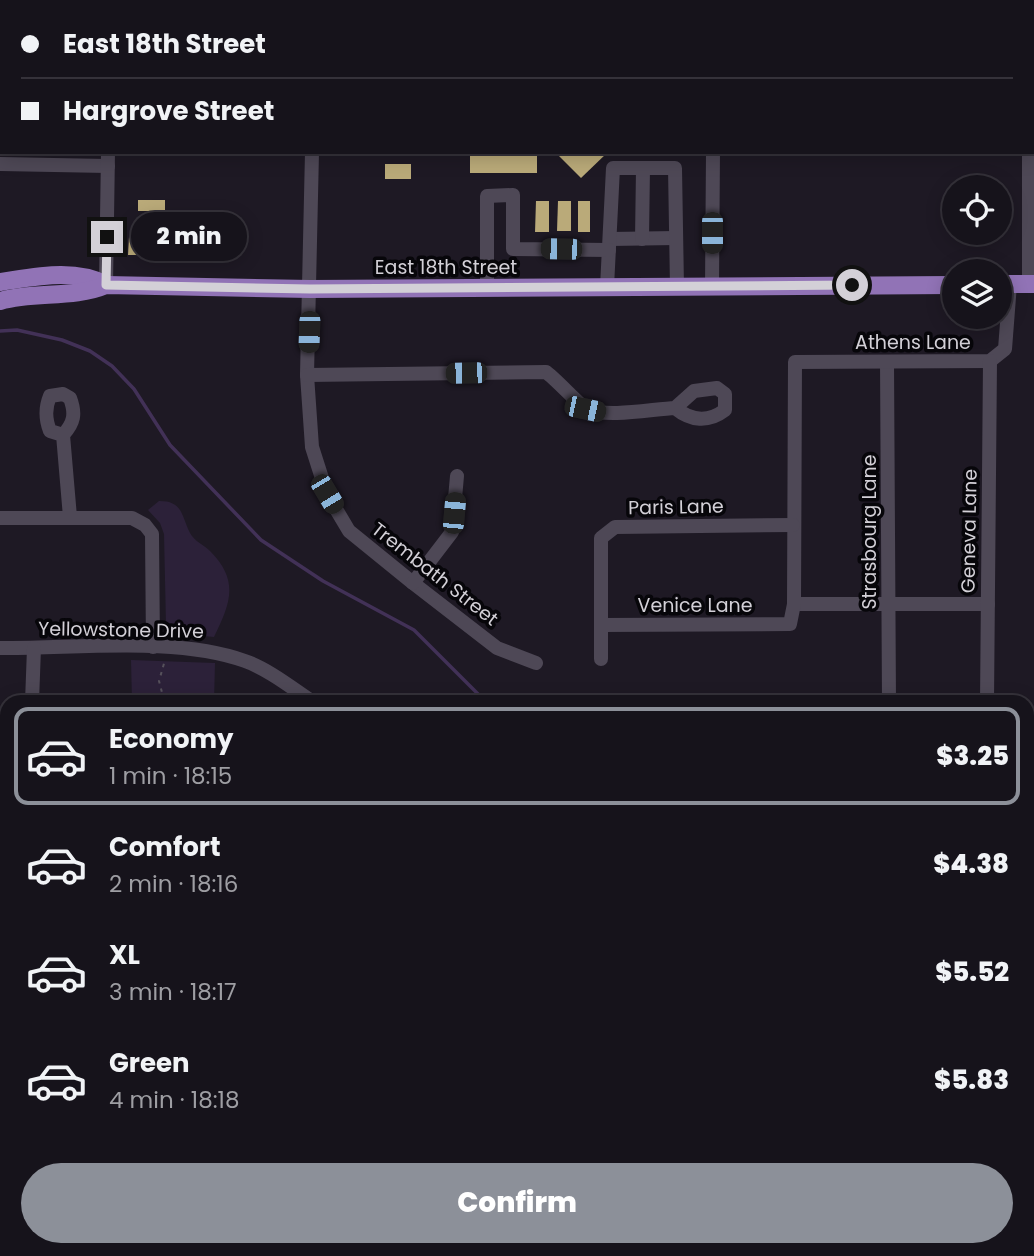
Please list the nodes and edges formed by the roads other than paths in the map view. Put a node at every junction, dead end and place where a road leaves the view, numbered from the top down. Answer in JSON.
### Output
{"nodes":[{"id":1,"x":312,"y":154,"type":"edge"},
{"id":2,"x":713,"y":154,"type":"edge"},
{"id":3,"x":1029,"y":154,"type":"edge"},
{"id":4,"x":108,"y":159,"type":"edge"},
{"id":5,"x":0,"y":164,"type":"edge"},
{"id":6,"x":643,"y":168,"type":"junction"},
{"id":7,"x":676,"y":238,"type":"junction"},
{"id":8,"x":642,"y":239,"type":"junction"},
{"id":9,"x":609,"y":244,"type":"junction"},
{"id":10,"x":487,"y":249,"type":"junction"},
{"id":11,"x":513,"y":249,"type":"junction"},
{"id":12,"x":0,"y":282,"type":"edge"},
{"id":13,"x":1012,"y":284,"type":"edge"},
{"id":14,"x":1032,"y":284,"type":"edge"},
{"id":15,"x":106,"y":285,"type":"junction"},
{"id":16,"x":942,"y":285,"type":"edge"},
{"id":17,"x":607,"y":287,"type":"junction"},
{"id":18,"x":677,"y":287,"type":"junction"},
{"id":19,"x":712,"y":287,"type":"junction"},
{"id":20,"x":487,"y":288,"type":"junction"},
{"id":21,"x":310,"y":289,"type":"junction"},
{"id":22,"x":0,"y":301,"type":"edge"},
{"id":23,"x":1005,"y":329,"type":"edge"},
{"id":24,"x":990,"y":361,"type":"junction"},
{"id":25,"x":887,"y":362,"type":"junction"},
{"id":26,"x":307,"y":375,"type":"junction"},
{"id":27,"x":675,"y":408,"type":"dead end"},
{"id":28,"x":63,"y":436,"type":"dead end"},
{"id":29,"x":457,"y":476,"type":"dead end"},
{"id":30,"x":70,"y":517,"type":"junction"},
{"id":31,"x":0,"y":518,"type":"edge"},
{"id":32,"x":793,"y":525,"type":"junction"},
{"id":33,"x":413,"y":583,"type":"junction"},
{"id":34,"x":888,"y":603,"type":"junction"},
{"id":35,"x":794,"y":604,"type":"junction"},
{"id":36,"x":988,"y":604,"type":"junction"},
{"id":37,"x":601,"y":625,"type":"junction"},
{"id":38,"x":159,"y":647,"type":"junction"},
{"id":39,"x":0,"y":648,"type":"edge"},
{"id":40,"x":34,"y":648,"type":"junction"},
{"id":41,"x":601,"y":659,"type":"dead end"},
{"id":42,"x":536,"y":663,"type":"dead end"},
{"id":43,"x":32,"y":695,"type":"edge"},
{"id":44,"x":302,"y":695,"type":"edge"},
{"id":45,"x":889,"y":695,"type":"edge"},
{"id":46,"x":987,"y":695,"type":"edge"}],
"edges":[{"from":1,"to":21,"type":"street","name":"Trembath Street"},
{"from":2,"to":19,"type":"street"},
{"from":3,"to":14,"type":"street"},
{"from":4,"to":5,"type":"street"},
{"from":4,"to":15,"type":"street"},
{"from":6,"to":7,"type":"street"},
{"from":6,"to":8,"type":"street"},
{"from":6,"to":9,"type":"street"},
{"from":7,"to":8,"type":"street"},
{"from":7,"to":18,"type":"street"},
{"from":8,"to":9,"type":"street"},
{"from":9,"to":11,"type":"street"},
{"from":9,"to":17,"type":"street"},
{"from":10,"to":11,"type":"street"},
{"from":10,"to":11,"type":"street"},
{"from":10,"to":20,"type":"street"},
{"from":12,"to":15,"type":"main road","name":"East 18th Street"},
{"from":13,"to":14,"type":"main road"},
{"from":15,"to":21,"type":"main road","name":"East 18th Street"},
{"from":15,"to":22,"type":"main road","name":"East 18th Street"},
{"from":16,"to":19,"type":"main road","name":"East 18th Street"},
{"from":17,"to":18,"type":"main road","name":"East 18th Street"},
{"from":17,"to":20,"type":"main road","name":"East 18th Street"},
{"from":18,"to":19,"type":"main road","name":"East 18th Street"},
{"from":20,"to":21,"type":"main road","name":"East 18th Street"},
{"from":21,"to":26,"type":"street","name":"Trembath Street"},
{"from":23,"to":24,"type":"street","name":"Athens Lane"},
{"from":24,"to":25,"type":"street","name":"Athens Lane"},
{"from":24,"to":36,"type":"street","name":"Geneva Lane"},
{"from":25,"to":32,"type":"street","name":"Athens Lane"},
{"from":25,"to":34,"type":"street","name":"Strasbourg Lane"},
{"from":26,"to":27,"type":"street"},
{"from":26,"to":33,"type":"street","name":"Trembath Street"},
{"from":28,"to":30,"type":"street"},
{"from":29,"to":33,"type":"street"},
{"from":30,"to":31,"type":"street"},
{"from":30,"to":38,"type":"street"},
{"from":32,"to":35,"type":"street"},
{"from":32,"to":37,"type":"street","name":"Paris Lane"},
{"from":33,"to":42,"type":"street","name":"Trembath Street"},
{"from":34,"to":35,"type":"street"},
{"from":34,"to":36,"type":"street"},
{"from":34,"to":45,"type":"street","name":"Strasbourg Lane"},
{"from":35,"to":37,"type":"street","name":"Venice Lane"},
{"from":36,"to":46,"type":"street","name":"Geneva Lane"},
{"from":37,"to":41,"type":"street","name":"Paris Lane"},
{"from":38,"to":40,"type":"street","name":"Yellowstone Drive"},
{"from":38,"to":44,"type":"street","name":"Yellowstone Drive"},
{"from":39,"to":40,"type":"street","name":"Yellowstone Drive"},
{"from":40,"to":43,"type":"street"}]}
